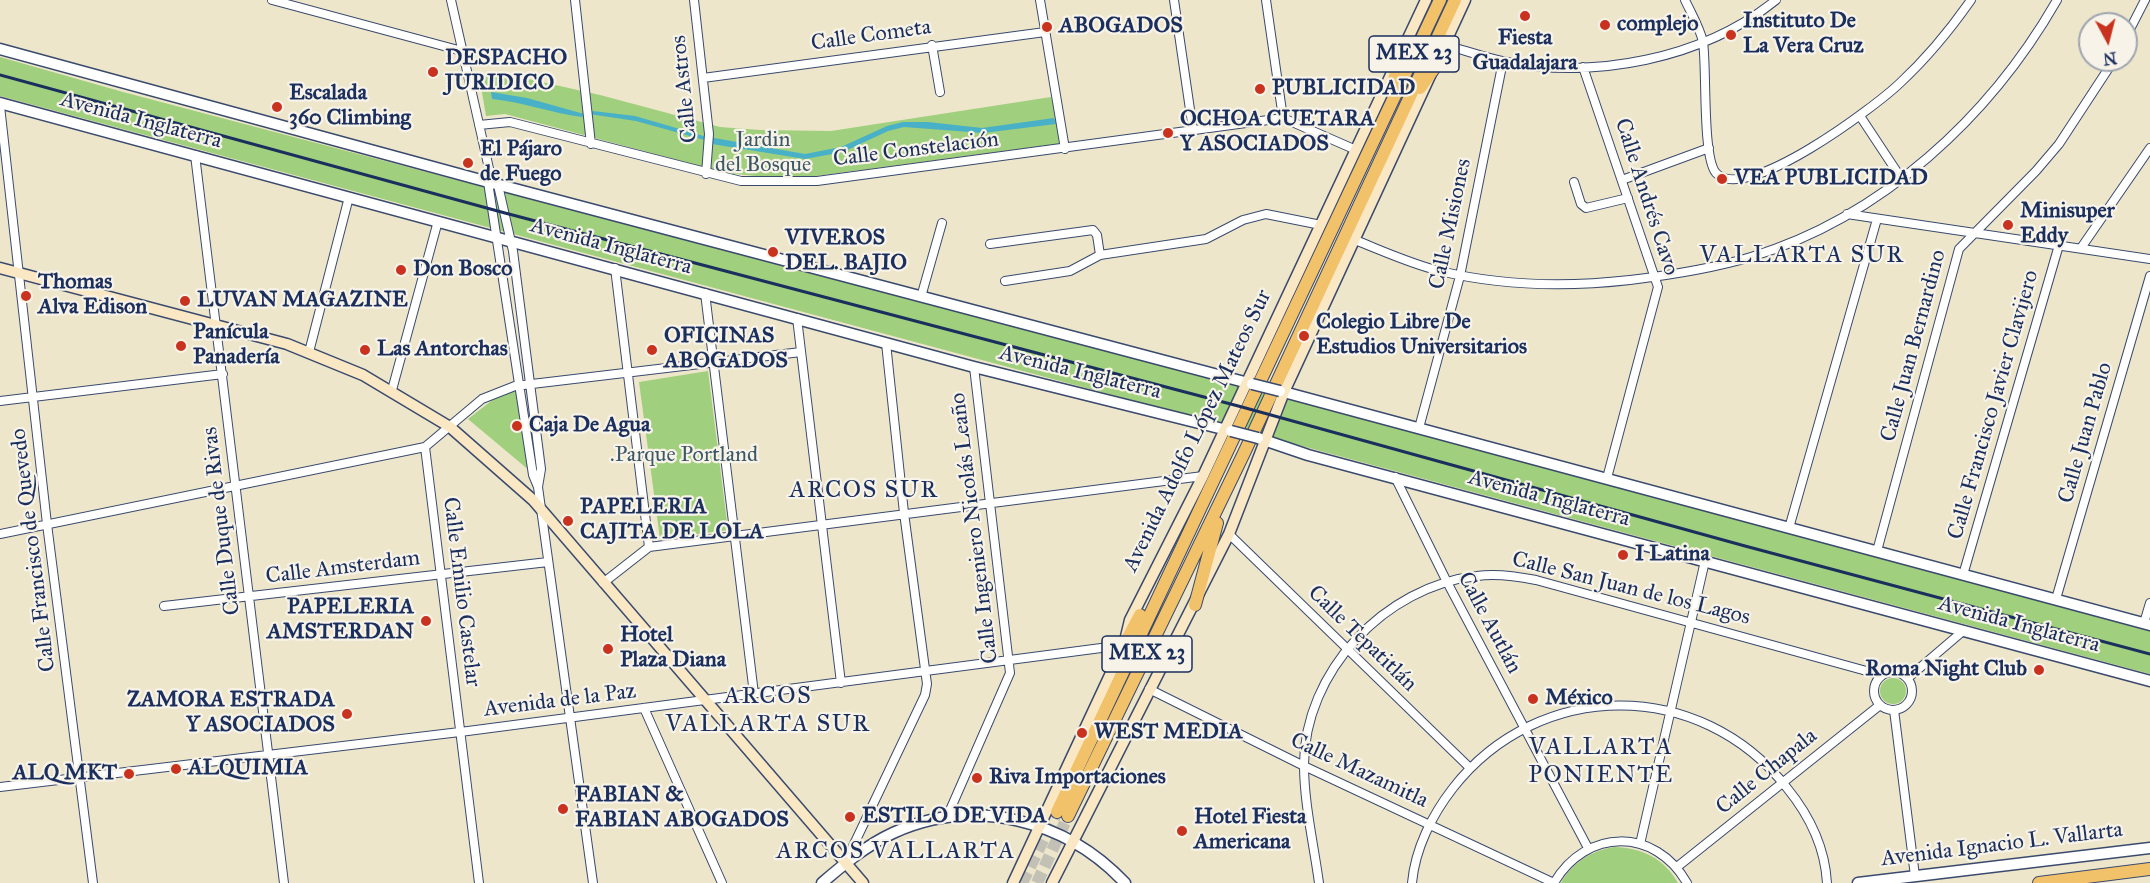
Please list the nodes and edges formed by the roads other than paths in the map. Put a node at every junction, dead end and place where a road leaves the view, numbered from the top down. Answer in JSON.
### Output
{"nodes":[{"id":1,"x":272,"y":0,"type":"edge"},
{"id":2,"x":451,"y":0,"type":"edge"},
{"id":3,"x":575,"y":0,"type":"edge"},
{"id":4,"x":694,"y":0,"type":"edge"},
{"id":5,"x":1040,"y":0,"type":"edge"},
{"id":6,"x":1174,"y":0,"type":"edge"},
{"id":7,"x":1266,"y":0,"type":"edge"},
{"id":8,"x":1426,"y":0,"type":"edge"},
{"id":9,"x":1440,"y":0,"type":"edge"},
{"id":10,"x":1455,"y":0,"type":"edge"},
{"id":11,"x":1465,"y":0,"type":"edge"},
{"id":12,"x":1685,"y":0,"type":"edge"},
{"id":13,"x":1776,"y":0,"type":"edge"},
{"id":14,"x":1971,"y":0,"type":"edge"},
{"id":15,"x":2057,"y":0,"type":"edge"},
{"id":16,"x":2145,"y":0,"type":"edge"},
{"id":17,"x":2138,"y":14,"type":"edge"},
{"id":18,"x":1045,"y":32,"type":"junction"},
{"id":19,"x":1703,"y":42,"type":"junction"},
{"id":20,"x":932,"y":45,"type":"junction"},
{"id":21,"x":1445,"y":45,"type":"junction"},
{"id":22,"x":0,"y":49,"type":"edge"},
{"id":23,"x":462,"y":51,"type":"junction"},
{"id":24,"x":1399,"y":57,"type":"junction"},
{"id":25,"x":1503,"y":61,"type":"junction"},
{"id":26,"x":1435,"y":67,"type":"junction"},
{"id":27,"x":1583,"y":67,"type":"junction"},
{"id":28,"x":2106,"y":72,"type":"edge"},
{"id":29,"x":703,"y":78,"type":"junction"},
{"id":30,"x":940,"y":92,"type":"dead end"},
{"id":31,"x":0,"y":105,"type":"edge"},
{"id":32,"x":1389,"y":108,"type":"junction"},
{"id":33,"x":1402,"y":113,"type":"junction"},
{"id":34,"x":1860,"y":116,"type":"junction"},
{"id":35,"x":1283,"y":118,"type":"junction"},
{"id":36,"x":479,"y":125,"type":"junction"},
{"id":37,"x":1193,"y":130,"type":"junction"},
{"id":38,"x":591,"y":144,"type":"junction"},
{"id":39,"x":1709,"y":148,"type":"junction"},
{"id":40,"x":2150,"y":148,"type":"edge"},
{"id":41,"x":1065,"y":149,"type":"junction"},
{"id":42,"x":1356,"y":150,"type":"junction"},
{"id":43,"x":195,"y":156,"type":"junction"},
{"id":44,"x":706,"y":174,"type":"junction"},
{"id":45,"x":1901,"y":178,"type":"junction"},
{"id":46,"x":492,"y":180,"type":"junction"},
{"id":47,"x":1622,"y":180,"type":"junction"},
{"id":48,"x":1575,"y":182,"type":"dead end"},
{"id":49,"x":349,"y":197,"type":"junction"},
{"id":50,"x":1629,"y":198,"type":"junction"},
{"id":51,"x":1847,"y":214,"type":"junction"},
{"id":52,"x":1877,"y":219,"type":"junction"},
{"id":53,"x":438,"y":221,"type":"junction"},
{"id":54,"x":942,"y":223,"type":"dead end"},
{"id":55,"x":1321,"y":225,"type":"junction"},
{"id":56,"x":1970,"y":234,"type":"junction"},
{"id":57,"x":498,"y":237,"type":"junction"},
{"id":58,"x":510,"y":240,"type":"junction"},
{"id":59,"x":1355,"y":240,"type":"junction"},
{"id":60,"x":990,"y":244,"type":"dead end"},
{"id":61,"x":2059,"y":246,"type":"junction"},
{"id":62,"x":2081,"y":248,"type":"junction"},
{"id":63,"x":1100,"y":255,"type":"junction"},
{"id":64,"x":2150,"y":259,"type":"edge"},
{"id":65,"x":0,"y":268,"type":"edge"},
{"id":66,"x":615,"y":268,"type":"junction"},
{"id":67,"x":20,"y":273,"type":"junction"},
{"id":68,"x":1460,"y":276,"type":"junction"},
{"id":69,"x":2150,"y":276,"type":"edge"},
{"id":70,"x":1656,"y":277,"type":"junction"},
{"id":71,"x":1005,"y":281,"type":"dead end"},
{"id":72,"x":705,"y":293,"type":"junction"},
{"id":73,"x":921,"y":297,"type":"junction"},
{"id":74,"x":797,"y":318,"type":"junction"},
{"id":75,"x":217,"y":325,"type":"junction"},
{"id":76,"x":886,"y":343,"type":"junction"},
{"id":77,"x":309,"y":352,"type":"junction"},
{"id":78,"x":801,"y":352,"type":"junction"},
{"id":79,"x":714,"y":362,"type":"junction"},
{"id":80,"x":974,"y":367,"type":"junction"},
{"id":81,"x":628,"y":372,"type":"junction"},
{"id":82,"x":223,"y":374,"type":"junction"},
{"id":83,"x":1250,"y":383,"type":"junction"},
{"id":84,"x":531,"y":384,"type":"junction"},
{"id":85,"x":518,"y":385,"type":"junction"},
{"id":86,"x":392,"y":390,"type":"junction"},
{"id":87,"x":1282,"y":391,"type":"junction"},
{"id":88,"x":34,"y":397,"type":"junction"},
{"id":89,"x":0,"y":401,"type":"edge"},
{"id":90,"x":450,"y":427,"type":"junction"},
{"id":91,"x":1419,"y":428,"type":"junction"},
{"id":92,"x":1227,"y":430,"type":"junction"},
{"id":93,"x":1261,"y":439,"type":"junction"},
{"id":94,"x":425,"y":447,"type":"junction"},
{"id":95,"x":1203,"y":476,"type":"junction"},
{"id":96,"x":1395,"y":477,"type":"junction"},
{"id":97,"x":1607,"y":478,"type":"junction"},
{"id":98,"x":236,"y":486,"type":"junction"},
{"id":99,"x":538,"y":487,"type":"junction"},
{"id":100,"x":1225,"y":492,"type":"junction"},
{"id":101,"x":992,"y":502,"type":"junction"},
{"id":102,"x":1201,"y":504,"type":"junction"},
{"id":103,"x":542,"y":510,"type":"junction"},
{"id":104,"x":904,"y":513,"type":"junction"},
{"id":105,"x":47,"y":524,"type":"junction"},
{"id":106,"x":822,"y":524,"type":"junction"},
{"id":107,"x":1789,"y":528,"type":"junction"},
{"id":108,"x":0,"y":534,"type":"edge"},
{"id":109,"x":1229,"y":534,"type":"junction"},
{"id":110,"x":735,"y":535,"type":"junction"},
{"id":111,"x":649,"y":547,"type":"junction"},
{"id":112,"x":1877,"y":551,"type":"junction"},
{"id":113,"x":1705,"y":561,"type":"junction"},
{"id":114,"x":548,"y":562,"type":"junction"},
{"id":115,"x":441,"y":574,"type":"junction"},
{"id":116,"x":1964,"y":575,"type":"junction"},
{"id":117,"x":1447,"y":582,"type":"junction"},
{"id":118,"x":603,"y":583,"type":"junction"},
{"id":119,"x":250,"y":597,"type":"junction"},
{"id":120,"x":2056,"y":599,"type":"junction"},
{"id":121,"x":2150,"y":603,"type":"edge"},
{"id":122,"x":1195,"y":604,"type":"junction"},
{"id":123,"x":164,"y":606,"type":"dead end"},
{"id":124,"x":1691,"y":622,"type":"junction"},
{"id":125,"x":2147,"y":624,"type":"edge"},
{"id":126,"x":1963,"y":631,"type":"junction"},
{"id":127,"x":1124,"y":645,"type":"junction"},
{"id":128,"x":1347,"y":650,"type":"junction"},
{"id":129,"x":1010,"y":662,"type":"junction"},
{"id":130,"x":925,"y":672,"type":"junction"},
{"id":131,"x":1881,"y":675,"type":"junction"},
{"id":132,"x":1908,"y":678,"type":"junction"},
{"id":133,"x":2150,"y":681,"type":"edge"},
{"id":134,"x":841,"y":683,"type":"junction"},
{"id":135,"x":1149,"y":689,"type":"junction"},
{"id":136,"x":754,"y":694,"type":"junction"},
{"id":137,"x":704,"y":700,"type":"junction"},
{"id":138,"x":1880,"y":705,"type":"junction"},
{"id":139,"x":645,"y":708,"type":"junction"},
{"id":140,"x":1894,"y":710,"type":"junction"},
{"id":141,"x":1669,"y":712,"type":"junction"},
{"id":142,"x":568,"y":717,"type":"junction"},
{"id":143,"x":1525,"y":728,"type":"junction"},
{"id":144,"x":460,"y":732,"type":"junction"},
{"id":145,"x":268,"y":754,"type":"junction"},
{"id":146,"x":1304,"y":766,"type":"junction"},
{"id":147,"x":1470,"y":768,"type":"junction"},
{"id":148,"x":79,"y":777,"type":"junction"},
{"id":149,"x":1783,"y":782,"type":"junction"},
{"id":150,"x":0,"y":787,"type":"edge"},
{"id":151,"x":947,"y":817,"type":"junction"},
{"id":152,"x":1431,"y":824,"type":"junction"},
{"id":153,"x":1040,"y":826,"type":"junction"},
{"id":154,"x":1072,"y":840,"type":"junction"},
{"id":155,"x":1640,"y":844,"type":"junction"},
{"id":156,"x":1588,"y":848,"type":"junction"},
{"id":157,"x":2150,"y":848,"type":"edge"},
{"id":158,"x":845,"y":863,"type":"junction"},
{"id":159,"x":1677,"y":867,"type":"junction"},
{"id":160,"x":2150,"y":869,"type":"edge"},
{"id":161,"x":1915,"y":876,"type":"junction"},
{"id":162,"x":1829,"y":881,"type":"edge"},
{"id":163,"x":93,"y":883,"type":"edge"},
{"id":164,"x":284,"y":883,"type":"edge"},
{"id":165,"x":479,"y":883,"type":"edge"},
{"id":166,"x":593,"y":883,"type":"edge"},
{"id":167,"x":722,"y":883,"type":"edge"},
{"id":168,"x":822,"y":883,"type":"edge"},
{"id":169,"x":863,"y":883,"type":"edge"},
{"id":170,"x":1013,"y":883,"type":"edge"},
{"id":171,"x":1052,"y":883,"type":"edge"},
{"id":172,"x":1125,"y":883,"type":"edge"},
{"id":173,"x":1319,"y":883,"type":"edge"},
{"id":174,"x":1412,"y":883,"type":"edge"},
{"id":175,"x":1554,"y":883,"type":"edge"},
{"id":176,"x":1687,"y":883,"type":"edge"},
{"id":177,"x":1858,"y":883,"type":"edge"},
{"id":178,"x":2039,"y":883,"type":"edge"}],
"edges":[{"from":1,"to":23,"type":"street"},
{"from":2,"to":23,"type":"street"},
{"from":3,"to":38,"type":"street"},
{"from":4,"to":29,"type":"street","name":"Calle Astros"},
{"from":5,"to":18,"type":"street"},
{"from":6,"to":37,"type":"street"},
{"from":7,"to":35,"type":"street"},
{"from":8,"to":24,"type":"main road","name":"Avenida Adolfo López Mateos Sur"},
{"from":9,"to":32,"type":"main road","name":"Avenida Adolfo López Mateos Sur","number":"MEX 23"},
{"from":10,"to":33,"type":"main road","name":"Avenida Adolfo López Mateos Sur","number":"MEX 23"},
{"from":11,"to":21,"type":"main road"},
{"from":12,"to":19,"type":"street"},
{"from":13,"to":19,"type":"street"},
{"from":14,"to":34,"type":"street"},
{"from":15,"to":45,"type":"street"},
{"from":16,"to":17,"type":"street"},
{"from":18,"to":20,"type":"street","name":"Calle Cometa"},
{"from":18,"to":41,"type":"street"},
{"from":19,"to":27,"type":"street"},
{"from":19,"to":39,"type":"street"},
{"from":20,"to":29,"type":"street","name":"Calle Cometa"},
{"from":20,"to":30,"type":"street"},
{"from":21,"to":25,"type":"street"},
{"from":21,"to":26,"type":"main road"},
{"from":22,"to":46,"type":"street","name":"Avenida Inglaterra"},
{"from":23,"to":36,"type":"street"},
{"from":24,"to":32,"type":"main road"},
{"from":24,"to":42,"type":"main road","name":"Avenida Adolfo López Mateos Sur"},
{"from":25,"to":27,"type":"street"},
{"from":25,"to":68,"type":"street","name":"Calle Misiones"},
{"from":26,"to":33,"type":"main road"},
{"from":26,"to":59,"type":"main road"},
{"from":27,"to":47,"type":"street","name":"Calle Andrés Cavo"},
{"from":28,"to":56,"type":"street","name":"Calle Juan Bernardino"},
{"from":29,"to":44,"type":"street","name":"Calle Astros"},
{"from":31,"to":43,"type":"street","name":"Avenida Inglaterra"},
{"from":31,"to":67,"type":"street","name":"Calle Francisco de Quevedo"},
{"from":32,"to":102,"type":"main road","name":"Avenida Adolfo López Mateos Sur","number":"MEX 23"},
{"from":33,"to":100,"type":"main road","name":"Avenida Adolfo López Mateos Sur","number":"MEX 23"},
{"from":34,"to":39,"type":"street"},
{"from":34,"to":45,"type":"street"},
{"from":35,"to":37,"type":"street","name":"Calle Constelación"},
{"from":35,"to":42,"type":"street"},
{"from":36,"to":38,"type":"street","name":"Calle Constelación"},
{"from":36,"to":46,"type":"street"},
{"from":37,"to":41,"type":"street","name":"Calle Constelación"},
{"from":38,"to":44,"type":"street","name":"Calle Constelación"},
{"from":39,"to":47,"type":"street"},
{"from":40,"to":62,"type":"street"},
{"from":41,"to":44,"type":"street","name":"Calle Constelación"},
{"from":42,"to":55,"type":"main road","name":"Avenida Adolfo López Mateos Sur"},
{"from":43,"to":49,"type":"street","name":"Avenida Inglaterra"},
{"from":43,"to":75,"type":"street","name":"Calle Duque de Rivas"},
{"from":45,"to":51,"type":"street"},
{"from":46,"to":57,"type":"street"},
{"from":46,"to":58,"type":"street"},
{"from":46,"to":73,"type":"street","name":"Avenida Inglaterra"},
{"from":47,"to":50,"type":"street","name":"Calle Andrés Cavo"},
{"from":48,"to":50,"type":"street"},
{"from":49,"to":53,"type":"street","name":"Avenida Inglaterra"},
{"from":49,"to":77,"type":"street"},
{"from":50,"to":70,"type":"street","name":"Calle Andrés Cavo"},
{"from":51,"to":52,"type":"street"},
{"from":51,"to":70,"type":"street"},
{"from":52,"to":56,"type":"street"},
{"from":52,"to":107,"type":"street"},
{"from":53,"to":57,"type":"street","name":"Avenida Inglaterra"},
{"from":53,"to":86,"type":"street"},
{"from":54,"to":73,"type":"street"},
{"from":55,"to":63,"type":"street"},
{"from":55,"to":83,"type":"main road","name":"Avenida Adolfo López Mateos Sur"},
{"from":56,"to":61,"type":"street"},
{"from":56,"to":112,"type":"street","name":"Calle Juan Bernardino"},
{"from":57,"to":58,"type":"street","name":"Avenida Inglaterra"},
{"from":57,"to":85,"type":"street"},
{"from":58,"to":66,"type":"street","name":"Avenida Inglaterra"},
{"from":58,"to":84,"type":"street"},
{"from":59,"to":68,"type":"street"},
{"from":59,"to":87,"type":"main road"},
{"from":60,"to":63,"type":"street"},
{"from":61,"to":62,"type":"street"},
{"from":61,"to":116,"type":"street","name":"Calle Francisco Javier Clavijero"},
{"from":62,"to":64,"type":"street"},
{"from":63,"to":71,"type":"street"},
{"from":65,"to":67,"type":"main road"},
{"from":66,"to":72,"type":"street","name":"Avenida Inglaterra"},
{"from":66,"to":81,"type":"street"},
{"from":67,"to":75,"type":"main road"},
{"from":67,"to":88,"type":"street","name":"Calle Francisco de Quevedo"},
{"from":68,"to":70,"type":"street"},
{"from":68,"to":91,"type":"street","name":"Calle Misiones"},
{"from":69,"to":120,"type":"street","name":"Calle Juan Pablo"},
{"from":70,"to":97,"type":"street","name":"Calle Andrés Cavo"},
{"from":72,"to":74,"type":"street","name":"Avenida Inglaterra"},
{"from":72,"to":79,"type":"street"},
{"from":73,"to":83,"type":"street","name":"Avenida Inglaterra"},
{"from":74,"to":76,"type":"street","name":"Avenida Inglaterra"},
{"from":74,"to":78,"type":"street"},
{"from":75,"to":77,"type":"main road"},
{"from":75,"to":82,"type":"street","name":"Calle Duque de Rivas"},
{"from":76,"to":80,"type":"street","name":"Avenida Inglaterra"},
{"from":76,"to":104,"type":"street"},
{"from":77,"to":86,"type":"main road"},
{"from":78,"to":79,"type":"street"},
{"from":78,"to":106,"type":"street"},
{"from":79,"to":81,"type":"street"},
{"from":79,"to":110,"type":"street"},
{"from":80,"to":92,"type":"street","name":"Avenida Inglaterra"},
{"from":80,"to":101,"type":"street","name":"Calle Ingeniero Nicolás Leaño"},
{"from":81,"to":84,"type":"street"},
{"from":81,"to":111,"type":"street"},
{"from":82,"to":88,"type":"street"},
{"from":82,"to":98,"type":"street","name":"Calle Duque de Rivas"},
{"from":83,"to":87,"type":"street","name":"Avenida Inglaterra","bridge":true},
{"from":83,"to":92,"type":"main road","name":"Avenida Adolfo López Mateos Sur"},
{"from":84,"to":85,"type":"street"},
{"from":84,"to":99,"type":"street"},
{"from":85,"to":90,"type":"street"},
{"from":85,"to":99,"type":"street"},
{"from":86,"to":90,"type":"main road"},
{"from":87,"to":91,"type":"street","name":"Avenida Inglaterra"},
{"from":87,"to":93,"type":"main road"},
{"from":88,"to":89,"type":"street"},
{"from":88,"to":105,"type":"street","name":"Calle Francisco de Quevedo"},
{"from":90,"to":94,"type":"street"},
{"from":90,"to":103,"type":"main road"},
{"from":91,"to":97,"type":"street","name":"Avenida Inglaterra"},
{"from":92,"to":93,"type":"street","name":"Avenida Inglaterra","bridge":true},
{"from":92,"to":95,"type":"main road","name":"Avenida Adolfo López Mateos Sur"},
{"from":93,"to":96,"type":"street","name":"Avenida Inglaterra"},
{"from":93,"to":109,"type":"main road"},
{"from":94,"to":98,"type":"street"},
{"from":94,"to":115,"type":"street","name":"Calle Emilio Castelar"},
{"from":95,"to":101,"type":"street"},
{"from":95,"to":127,"type":"main road","name":"Avenida Adolfo López Mateos Sur"},
{"from":96,"to":113,"type":"street","name":"Avenida Inglaterra"},
{"from":96,"to":117,"type":"street","name":"Calle Autlán"},
{"from":97,"to":107,"type":"street","name":"Avenida Inglaterra"},
{"from":98,"to":105,"type":"street"},
{"from":98,"to":119,"type":"street","name":"Calle Duque de Rivas"},
{"from":99,"to":103,"type":"street"},
{"from":100,"to":102,"type":"main road","name":"Avenida Adolfo López Mateos Sur","number":"MEX 23"},
{"from":100,"to":122,"type":"main road"},
{"from":101,"to":104,"type":"street"},
{"from":101,"to":129,"type":"street","name":"Calle Ingeniero Nicolás Leaño"},
{"from":102,"to":127,"type":"main road"},
{"from":103,"to":114,"type":"street"},
{"from":103,"to":118,"type":"main road"},
{"from":104,"to":106,"type":"street"},
{"from":104,"to":130,"type":"street"},
{"from":105,"to":108,"type":"street"},
{"from":105,"to":148,"type":"street","name":"Calle Francisco de Quevedo"},
{"from":106,"to":110,"type":"street"},
{"from":106,"to":134,"type":"street"},
{"from":107,"to":112,"type":"street","name":"Avenida Inglaterra"},
{"from":109,"to":122,"type":"main road"},
{"from":109,"to":128,"type":"street","name":"Calle Tepatitlán"},
{"from":110,"to":111,"type":"street"},
{"from":110,"to":136,"type":"street"},
{"from":111,"to":118,"type":"street"},
{"from":112,"to":116,"type":"street","name":"Avenida Inglaterra"},
{"from":113,"to":124,"type":"street"},
{"from":113,"to":126,"type":"street","name":"Avenida Inglaterra"},
{"from":114,"to":115,"type":"street","name":"Calle Amsterdam"},
{"from":114,"to":142,"type":"street"},
{"from":115,"to":119,"type":"street","name":"Calle Amsterdam"},
{"from":115,"to":144,"type":"street","name":"Calle Emilio Castelar"},
{"from":116,"to":120,"type":"street","name":"Avenida Inglaterra"},
{"from":117,"to":124,"type":"street","name":"Calle San Juan de los Lagos"},
{"from":117,"to":128,"type":"street","name":"Calle San Juan de los Lagos"},
{"from":117,"to":143,"type":"street","name":"Calle Autlán"},
{"from":118,"to":137,"type":"main road"},
{"from":119,"to":123,"type":"street","name":"Calle Amsterdam"},
{"from":119,"to":145,"type":"street","name":"Calle Duque de Rivas"},
{"from":120,"to":125,"type":"street","name":"Avenida Inglaterra"},
{"from":121,"to":125,"type":"street"},
{"from":122,"to":135,"type":"main road"},
{"from":124,"to":131,"type":"street","name":"Calle San Juan de los Lagos"},
{"from":124,"to":141,"type":"street"},
{"from":126,"to":132,"type":"street"},
{"from":126,"to":133,"type":"street","name":"Avenida Inglaterra"},
{"from":127,"to":129,"type":"street","name":"Avenida de la Paz"},
{"from":127,"to":153,"type":"main road","name":"Avenida Adolfo López Mateos Sur"},
{"from":128,"to":146,"type":"street","name":"Calle San Juan de los Lagos"},
{"from":128,"to":147,"type":"street","name":"Calle Tepatitlán"},
{"from":129,"to":130,"type":"street","name":"Avenida de la Paz"},
{"from":129,"to":151,"type":"street","name":"Calle Ingeniero Nicolás Leaño"},
{"from":130,"to":134,"type":"street","name":"Avenida de la Paz"},
{"from":130,"to":158,"type":"street"},
{"from":131,"to":132,"type":"street"},
{"from":131,"to":138,"type":"street"},
{"from":132,"to":140,"type":"street"},
{"from":134,"to":136,"type":"street","name":"Avenida de la Paz"},
{"from":135,"to":146,"type":"street","name":"Calle Mazamitla"},
{"from":135,"to":154,"type":"main road"},
{"from":136,"to":137,"type":"street","name":"Avenida de la Paz"},
{"from":137,"to":139,"type":"street","name":"Avenida de la Paz"},
{"from":137,"to":158,"type":"main road"},
{"from":138,"to":140,"type":"street"},
{"from":138,"to":149,"type":"street","name":"Calle Chapala"},
{"from":139,"to":142,"type":"street","name":"Avenida de la Paz"},
{"from":139,"to":167,"type":"street"},
{"from":140,"to":161,"type":"street"},
{"from":141,"to":143,"type":"street"},
{"from":141,"to":149,"type":"street"},
{"from":141,"to":155,"type":"street"},
{"from":142,"to":144,"type":"street","name":"Avenida de la Paz"},
{"from":142,"to":166,"type":"street"},
{"from":143,"to":147,"type":"street"},
{"from":143,"to":156,"type":"street","name":"Calle Autlán"},
{"from":144,"to":145,"type":"street","name":"Avenida de la Paz"},
{"from":144,"to":165,"type":"street","name":"Calle Emilio Castelar"},
{"from":145,"to":148,"type":"street","name":"Avenida de la Paz"},
{"from":145,"to":164,"type":"street","name":"Calle Duque de Rivas"},
{"from":146,"to":152,"type":"street","name":"Calle Mazamitla"},
{"from":146,"to":173,"type":"street","name":"Calle San Juan de los Lagos"},
{"from":147,"to":152,"type":"street"},
{"from":148,"to":150,"type":"street","name":"Avenida de la Paz"},
{"from":148,"to":163,"type":"street","name":"Calle Francisco de Quevedo"},
{"from":149,"to":159,"type":"street","name":"Calle Chapala"},
{"from":149,"to":162,"type":"street"},
{"from":151,"to":153,"type":"street"},
{"from":151,"to":158,"type":"street"},
{"from":152,"to":174,"type":"street"},
{"from":152,"to":175,"type":"street","name":"Calle Mazamitla"},
{"from":153,"to":154,"type":"street"},
{"from":153,"to":170,"type":"main road","name":"Avenida Adolfo López Mateos Sur"},
{"from":154,"to":171,"type":"main road"},
{"from":154,"to":172,"type":"street"},
{"from":155,"to":156,"type":"street"},
{"from":155,"to":159,"type":"street"},
{"from":156,"to":175,"type":"street"},
{"from":157,"to":161,"type":"street","name":"Avenida Ignacio L. Vallarta"},
{"from":158,"to":168,"type":"street"},
{"from":158,"to":169,"type":"main road"},
{"from":159,"to":176,"type":"street"},
{"from":160,"to":178,"type":"main road","name":"Avenida Ignacio L. Vallarta"},
{"from":161,"to":177,"type":"street","name":"Avenida Ignacio L. Vallarta"}]}
